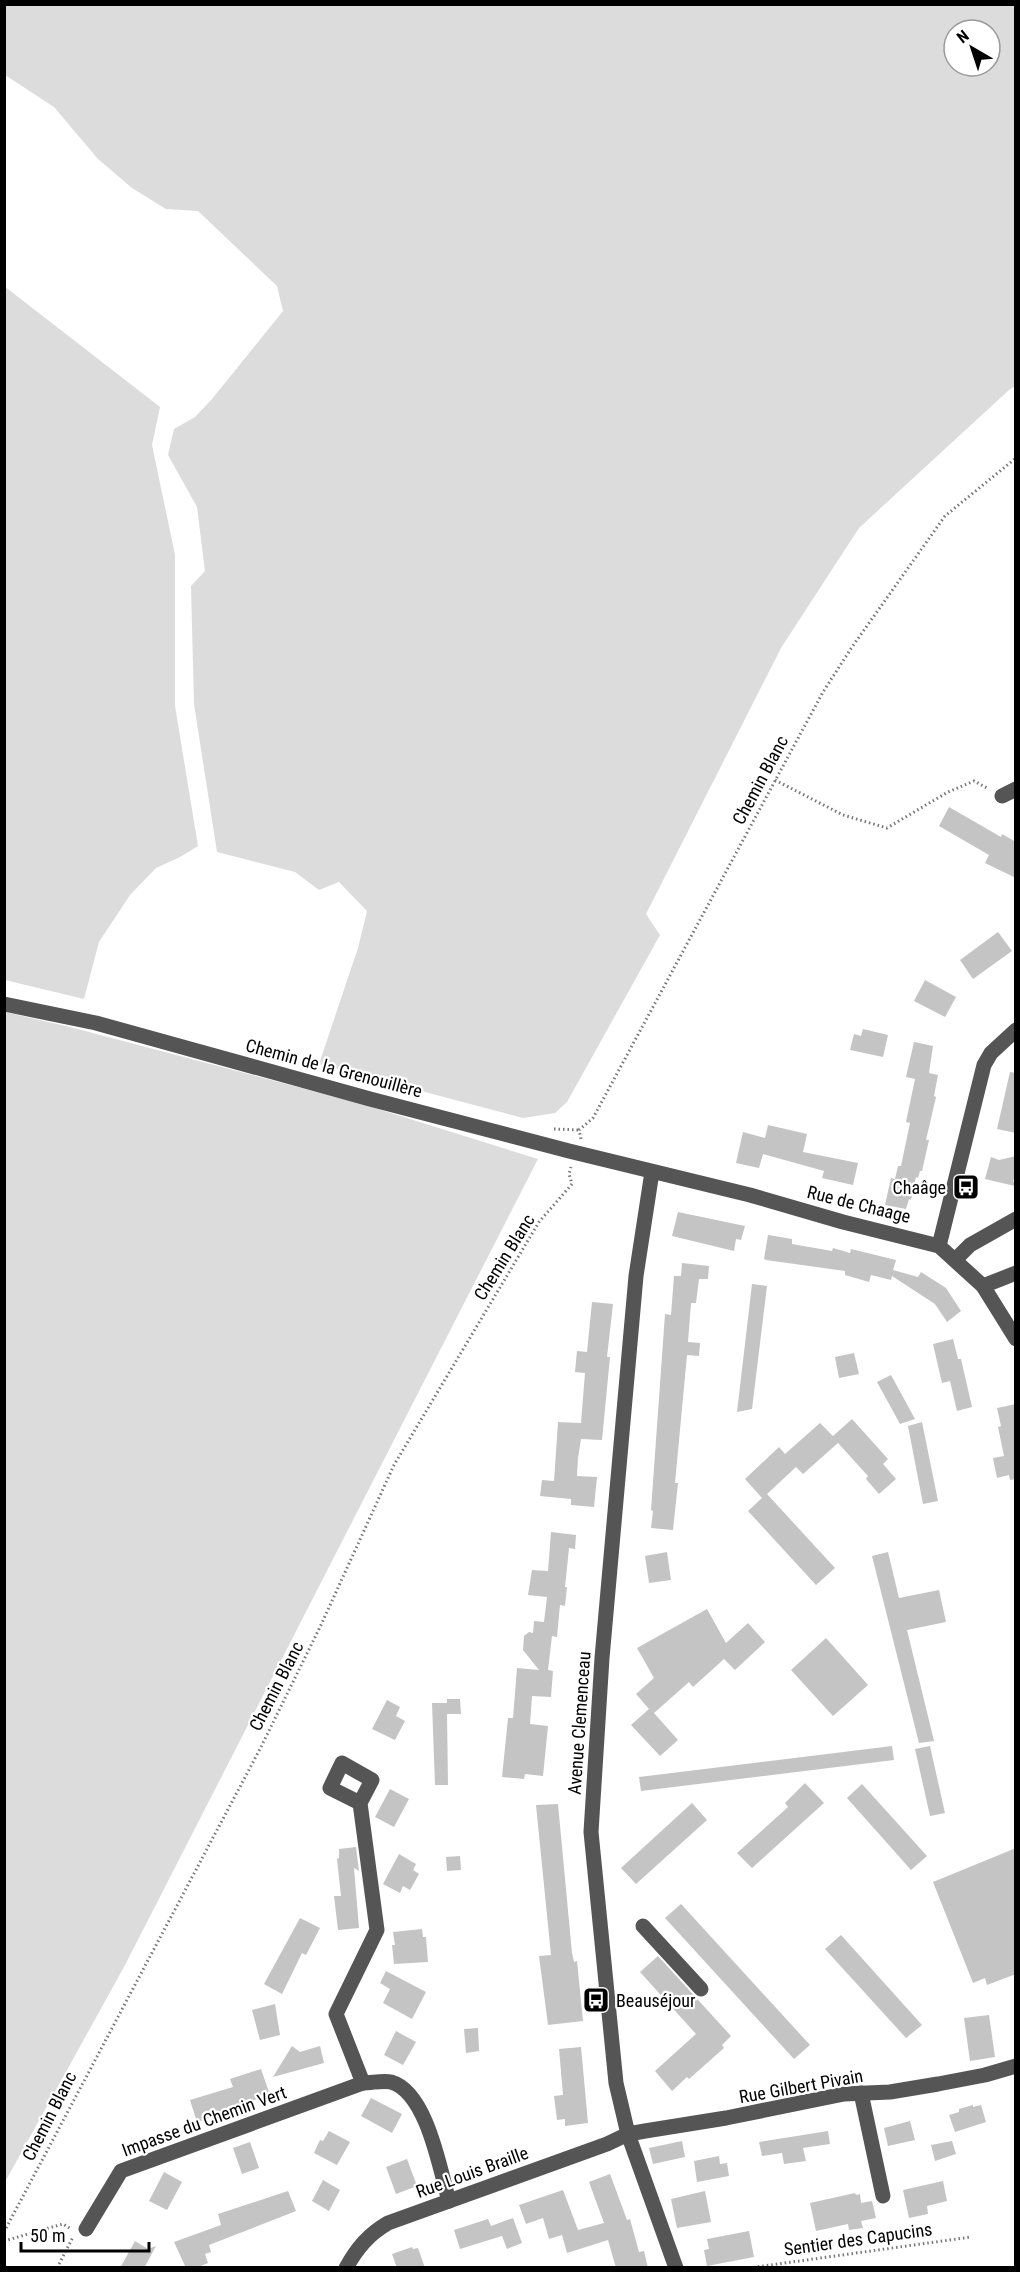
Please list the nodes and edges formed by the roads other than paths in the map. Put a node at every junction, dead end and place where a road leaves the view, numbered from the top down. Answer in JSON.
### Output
{"nodes":[{"id":1,"x":4,"y":1004,"type":"edge"},
{"id":2,"x":1016,"y":1030,"type":"edge"},
{"id":3,"x":652,"y":1172,"type":"junction"},
{"id":4,"x":1016,"y":1219,"type":"edge"},
{"id":5,"x":939,"y":1246,"type":"junction"},
{"id":6,"x":956,"y":1259,"type":"junction"},
{"id":7,"x":1016,"y":1273,"type":"edge"},
{"id":8,"x":983,"y":1286,"type":"junction"},
{"id":9,"x":1016,"y":1339,"type":"edge"},
{"id":10,"x":360,"y":1803,"type":"dead end"},
{"id":11,"x":643,"y":1926,"type":"dead end"},
{"id":12,"x":701,"y":1989,"type":"dead end"},
{"id":13,"x":1016,"y":2066,"type":"edge"},
{"id":14,"x":363,"y":2083,"type":"junction"},
{"id":15,"x":861,"y":2093,"type":"junction"},
{"id":16,"x":628,"y":2134,"type":"junction"},
{"id":17,"x":883,"y":2196,"type":"dead end"},
{"id":18,"x":449,"y":2201,"type":"junction"},
{"id":19,"x":86,"y":2229,"type":"dead end"},
{"id":20,"x":346,"y":2268,"type":"edge"},
{"id":21,"x":676,"y":2268,"type":"edge"}],
"edges":[{"from":1,"to":3,"type":"street","name":"Chemin de la Grenouillère"},
{"from":2,"to":5,"type":"street"},
{"from":3,"to":5,"type":"street","name":"Rue de Chaage"},
{"from":3,"to":16,"type":"street","name":"Avenue Clemenceau"},
{"from":4,"to":6,"type":"street"},
{"from":5,"to":6,"type":"street","name":"Rue de Chaage"},
{"from":6,"to":8,"type":"street","name":"Rue de Chaage"},
{"from":7,"to":8,"type":"street"},
{"from":8,"to":9,"type":"street","name":"Rue de Chaage"},
{"from":10,"to":14,"type":"street"},
{"from":11,"to":12,"type":"street"},
{"from":13,"to":15,"type":"street","name":"Rue Gilbert Pivain"},
{"from":14,"to":18,"type":"street","name":"Impasse du Chemin Vert"},
{"from":14,"to":19,"type":"street","name":"Impasse du Chemin Vert"},
{"from":15,"to":16,"type":"street","name":"Rue Gilbert Pivain"},
{"from":15,"to":17,"type":"street"},
{"from":16,"to":18,"type":"street","name":"Rue Louis Braille"},
{"from":16,"to":21,"type":"street","name":"Avenue Clemenceau"},
{"from":18,"to":20,"type":"street","name":"Rue Louis Braille"}]}
